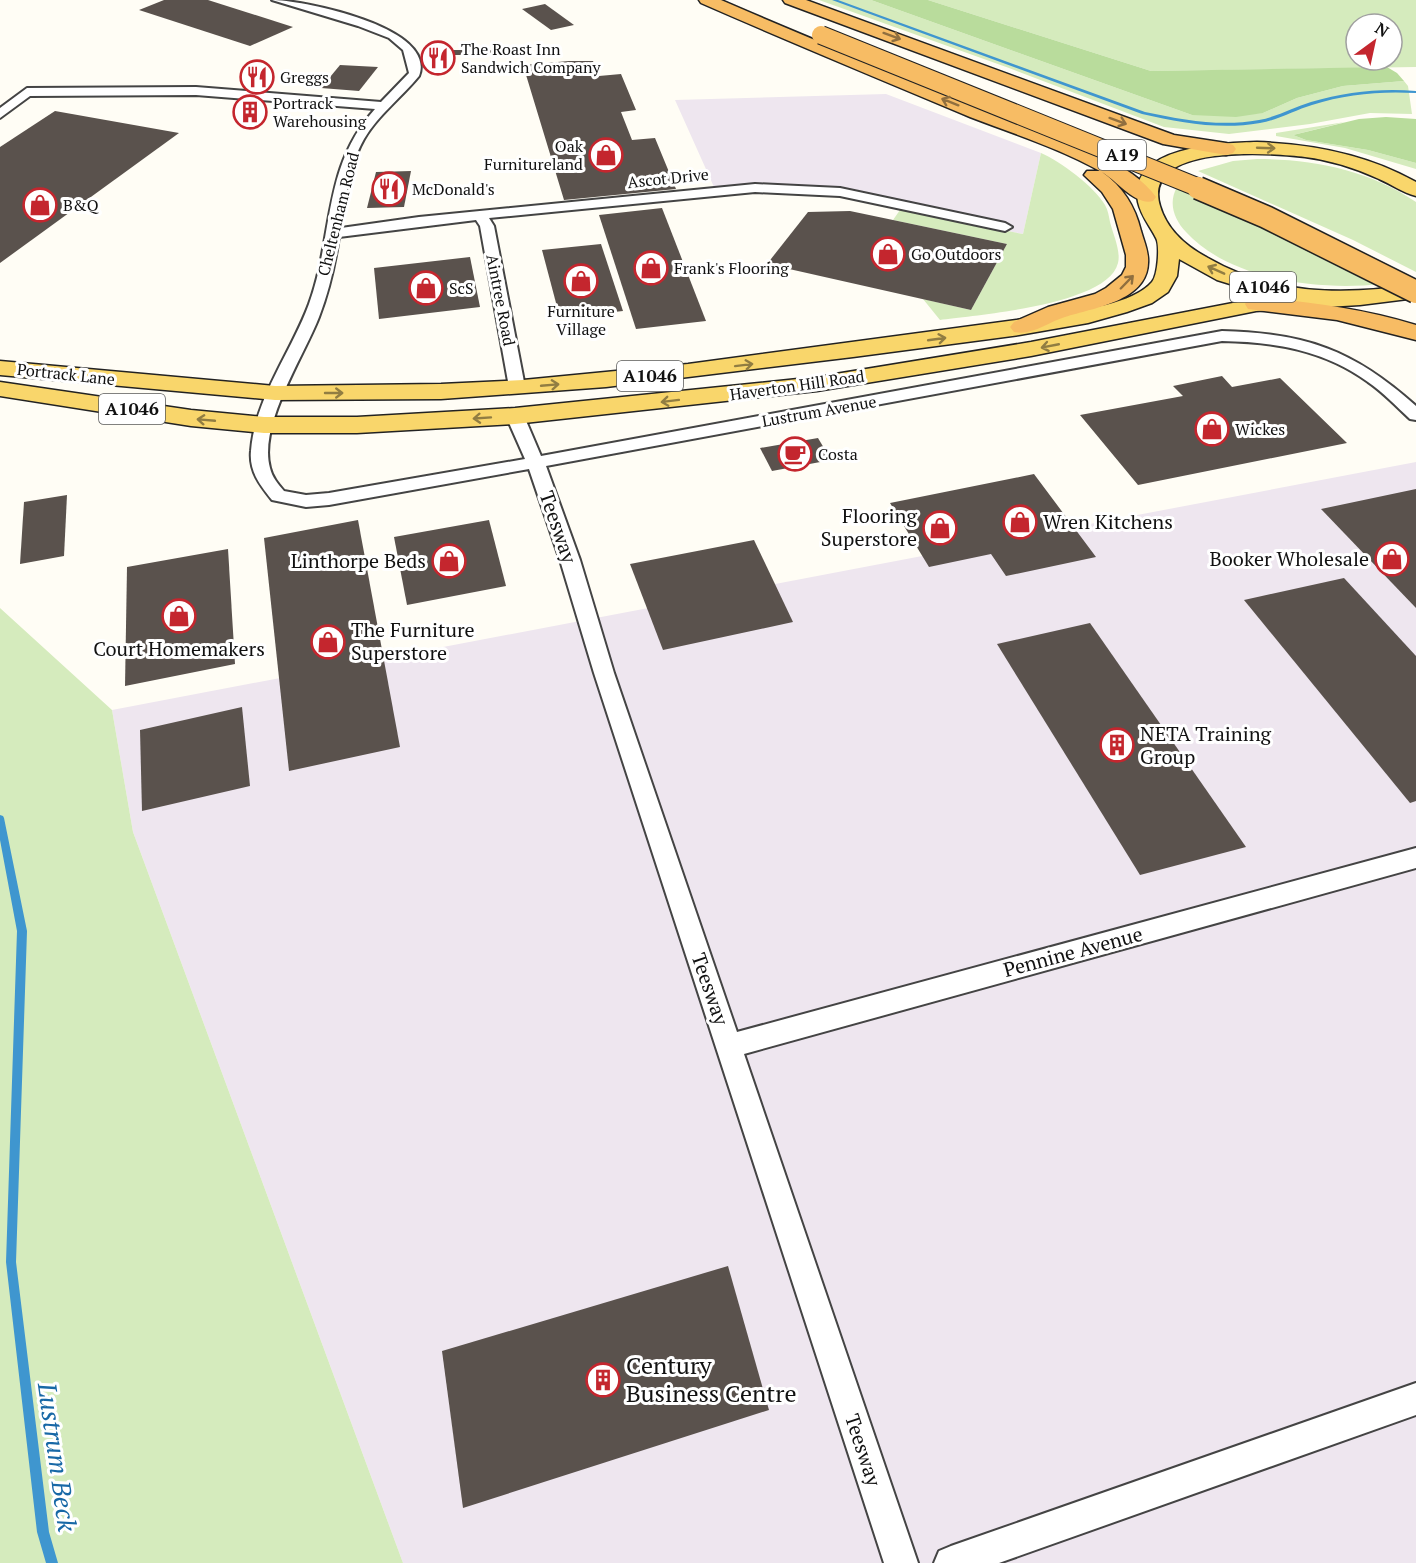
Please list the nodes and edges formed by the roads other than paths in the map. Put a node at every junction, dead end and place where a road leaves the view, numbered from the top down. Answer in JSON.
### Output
{"nodes":[{"id":1,"x":277,"y":0,"type":"edge"},
{"id":2,"x":707,"y":0,"type":"edge"},
{"id":3,"x":735,"y":0,"type":"edge"},
{"id":4,"x":784,"y":3,"type":"edge"},
{"id":5,"x":828,"y":32,"type":"junction"},
{"id":6,"x":384,"y":106,"type":"junction"},
{"id":7,"x":0,"y":114,"type":"edge"},
{"id":8,"x":1004,"y":124,"type":"junction"},
{"id":9,"x":1226,"y":149,"type":"junction"},
{"id":10,"x":1352,"y":161,"type":"junction"},
{"id":11,"x":1416,"y":177,"type":"edge"},
{"id":12,"x":1416,"y":190,"type":"edge"},
{"id":13,"x":1146,"y":197,"type":"junction"},
{"id":14,"x":480,"y":215,"type":"junction"},
{"id":15,"x":1005,"y":227,"type":"dead end"},
{"id":16,"x":332,"y":234,"type":"junction"},
{"id":17,"x":1168,"y":240,"type":"junction"},
{"id":18,"x":1416,"y":277,"type":"edge"},
{"id":19,"x":1416,"y":291,"type":"edge"},
{"id":20,"x":1324,"y":299,"type":"junction"},
{"id":21,"x":1360,"y":300,"type":"junction"},
{"id":22,"x":1256,"y":304,"type":"junction"},
{"id":23,"x":1416,"y":316,"type":"edge"},
{"id":24,"x":1022,"y":327,"type":"junction"},
{"id":25,"x":1416,"y":333,"type":"edge"},
{"id":26,"x":0,"y":368,"type":"edge"},
{"id":27,"x":517,"y":387,"type":"junction"},
{"id":28,"x":0,"y":390,"type":"edge"},
{"id":29,"x":276,"y":393,"type":"junction"},
{"id":30,"x":1416,"y":415,"type":"edge"},
{"id":31,"x":515,"y":416,"type":"junction"},
{"id":32,"x":264,"y":425,"type":"junction"},
{"id":33,"x":535,"y":460,"type":"junction"},
{"id":34,"x":1416,"y":858,"type":"edge"},
{"id":35,"x":729,"y":1046,"type":"junction"},
{"id":36,"x":1416,"y":1399,"type":"edge"},
{"id":37,"x":901,"y":1563,"type":"edge"},
{"id":38,"x":951,"y":1563,"type":"edge"}],
"edges":[{"from":1,"to":6,"type":"street","name":"Cheltenham Road"},
{"from":8,"to":2,"type":"highway","number":"A19","one_way":true},
{"from":3,"to":5,"type":"highway","number":"A19"},
{"from":4,"to":5,"type":"highway","number":"A19"},
{"from":4,"to":9,"type":"highway","number":"A19","one_way":true},
{"from":5,"to":18,"type":"highway","number":"A19"},
{"from":5,"to":19,"type":"highway","number":"A19","bridge":true},
{"from":6,"to":7,"type":"street"},
{"from":6,"to":16,"type":"street","name":"Cheltenham Road"},
{"from":8,"to":13,"type":"highway","number":"A19"},
{"from":24,"to":8,"type":"highway","number":"A1046","one_way":true},
{"from":9,"to":10,"type":"main road","one_way":true},
{"from":9,"to":13,"type":"main road"},
{"from":10,"to":11,"type":"main road"},
{"from":10,"to":12,"type":"main road"},
{"from":13,"to":17,"type":"main road","number":"A1046"},
{"from":14,"to":15,"type":"street","name":"Ascot Drive"},
{"from":14,"to":16,"type":"street","name":"Ascot Drive"},
{"from":14,"to":27,"type":"street","name":"Aintree Road"},
{"from":16,"to":29,"type":"street","name":"Cheltenham Road"},
{"from":20,"to":17,"type":"main road","number":"A1046","one_way":true},
{"from":17,"to":24,"type":"main road","name":"Haverton Hill Road","number":"A1046"},
{"from":19,"to":21,"type":"main road","number":"A1046"},
{"from":20,"to":21,"type":"main road","number":"A1046"},
{"from":20,"to":22,"type":"main road","name":"Haverton Hill Road","number":"A1046"},
{"from":21,"to":23,"type":"highway"},
{"from":22,"to":25,"type":"highway"},
{"from":22,"to":31,"type":"main road","name":"Haverton Hill Road","number":"A1046","one_way":true},
{"from":27,"to":24,"type":"main road","name":"Haverton Hill Road","number":"A1046","one_way":true},
{"from":26,"to":29,"type":"main road","name":"Portrack Lane","number":"A1046"},
{"from":29,"to":27,"type":"main road","name":"Haverton Hill Road","number":"A1046","one_way":true},
{"from":32,"to":28,"type":"main road","name":"Portrack Lane","number":"A1046","one_way":true},
{"from":29,"to":32,"type":"street","name":"Cheltenham Road"},
{"from":30,"to":33,"type":"street","name":"Lustrum Avenue"},
{"from":31,"to":32,"type":"main road","name":"Haverton Hill Road","number":"A1046","one_way":true},
{"from":31,"to":33,"type":"street","name":"Teesway"},
{"from":32,"to":33,"type":"street","name":"Lustrum Avenue"},
{"from":33,"to":35,"type":"street","name":"Teesway"},
{"from":34,"to":35,"type":"street","name":"Pennine Avenue"},
{"from":35,"to":37,"type":"street","name":"Teesway"},
{"from":36,"to":38,"type":"street"}]}
